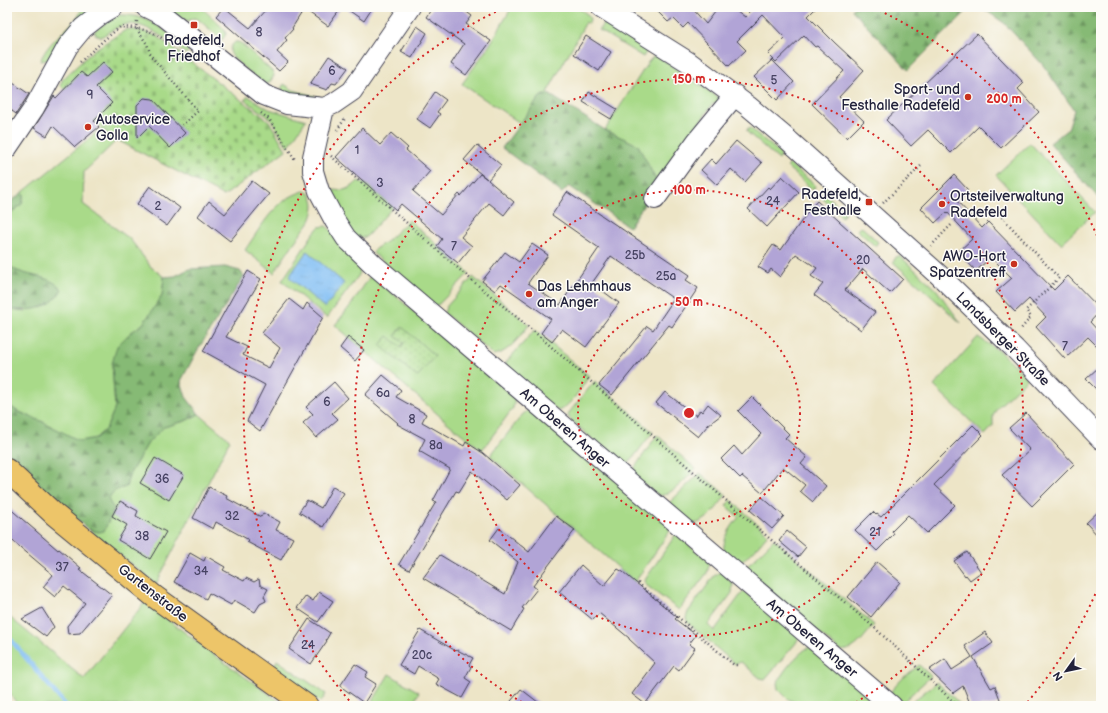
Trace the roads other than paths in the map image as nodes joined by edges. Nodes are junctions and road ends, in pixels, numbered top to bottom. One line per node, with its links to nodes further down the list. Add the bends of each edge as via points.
1 (113, 7): 7 (street, via 83,28 68,46 34,108)
2 (146, 7): 6 (street, via 164,16 264,96 287,104)
3 (410, 7): 6 (street, via 352,91)
4 (601, 7): 5 (street, Landsberger Straße, via 690,63)
5 (734, 95): 8 (street); 9 (street, Landsberger Straße, via 920,258 1008,342)
6 (324, 108): 12 (street, Am Oberen Anger, via 313,171 319,191 346,238)
7 (7, 148)
8 (655, 199)
9 (1101, 439)
10 (7, 470): 11 (main road, Gartenstraße, via 55,515 155,597)
11 (307, 706)
12 (892, 706)

